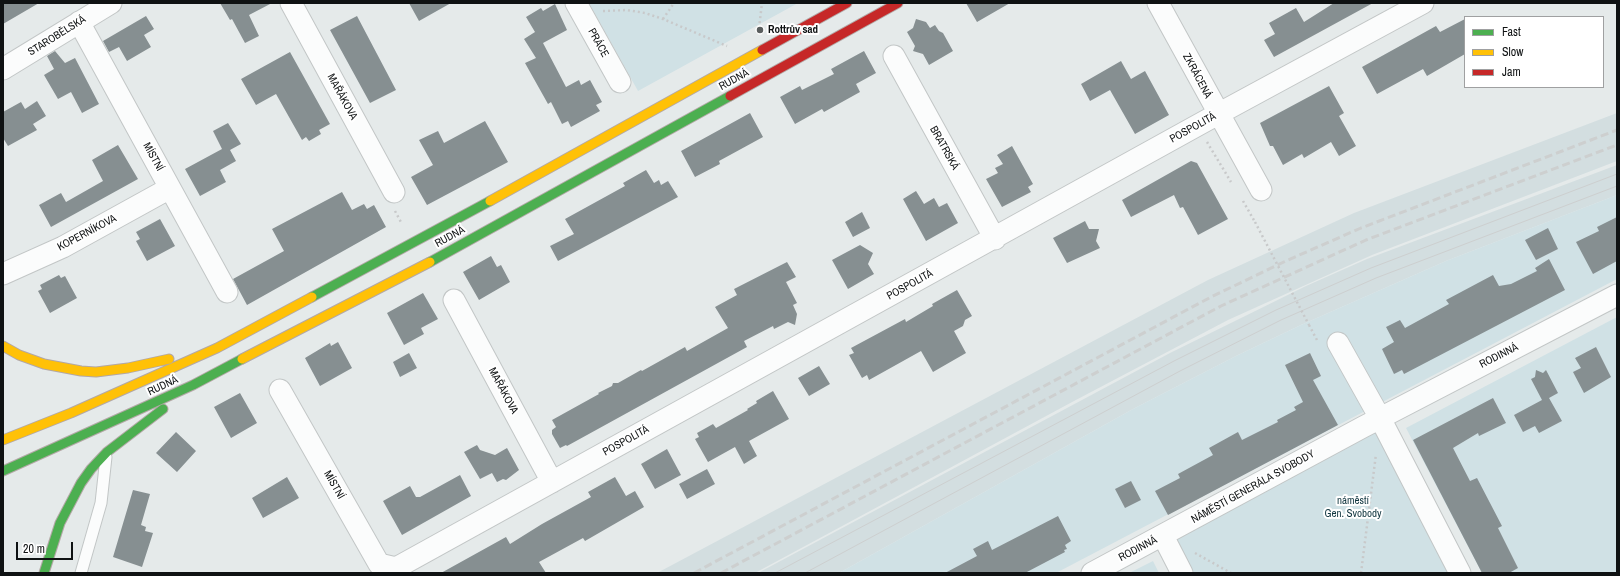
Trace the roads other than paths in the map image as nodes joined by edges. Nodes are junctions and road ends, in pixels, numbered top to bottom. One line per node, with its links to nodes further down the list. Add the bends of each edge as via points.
1 (111, 3): 8 (street, STAROBĚLSKÁ)
2 (291, 3): 15 (street, MAŘÁKOVA)
3 (847, 3): 23 (highway, RUDNÁ)
4 (898, 3): 24 (highway, RUDNÁ, via 421,267)
5 (1158, 3): 12 (street, ZKRÁCENÁ)
6 (1423, 3): 12 (street, POSPOLITÁ)
7 (580, 9): 11 (street, PRÁCE)
8 (79, 22): 10 (street, STAROBĚLSKÁ); 13 (street, MÍSTNÍ)
9 (894, 56): 16 (street, BRATRSKÁ)
10 (3, 69)
11 (620, 82)
12 (1218, 114): 14 (street, ZKRÁCENÁ); 16 (street, POSPOLITÁ)
13 (170, 188): 17 (street, KOPERNÍKOVA, via 63,247); 18 (street, MÍSTNÍ)
14 (1261, 190)
15 (394, 192)
16 (994, 239): 30 (street, POSPOLITÁ)
17 (3, 274)
18 (227, 292)
19 (1617, 295): 26 (street, RODINNÁ)
20 (454, 300): 30 (street, MAŘÁKOVA)
21 (1338, 343): 26 (street)
22 (3, 346): 23 (highway, via 44,364 68,370 96,372 128,368)
23 (217, 348): 27 (highway, RUDNÁ, via 71,413)
24 (194, 385): 28 (highway); 29 (highway, RUDNÁ)
25 (280, 390): 32 (street, MÍSTNÍ, via 379,564)
26 (1380, 418): 31 (street, NÁMĚSTÍ GENERÁLA SVOBODY); 37 (street)
27 (3, 440)
28 (107, 452): 33 (highway, via 91,468 77,490 60,523); 34 (lane, via 101,503)
29 (3, 471)
30 (552, 482): 32 (street, POSPOLITÁ)
31 (1163, 536): 35 (street, RODINNÁ); 36 (street)
32 (396, 568)
33 (44, 573)
34 (81, 573)
35 (1092, 573)
36 (1182, 573)
37 (1460, 573)

